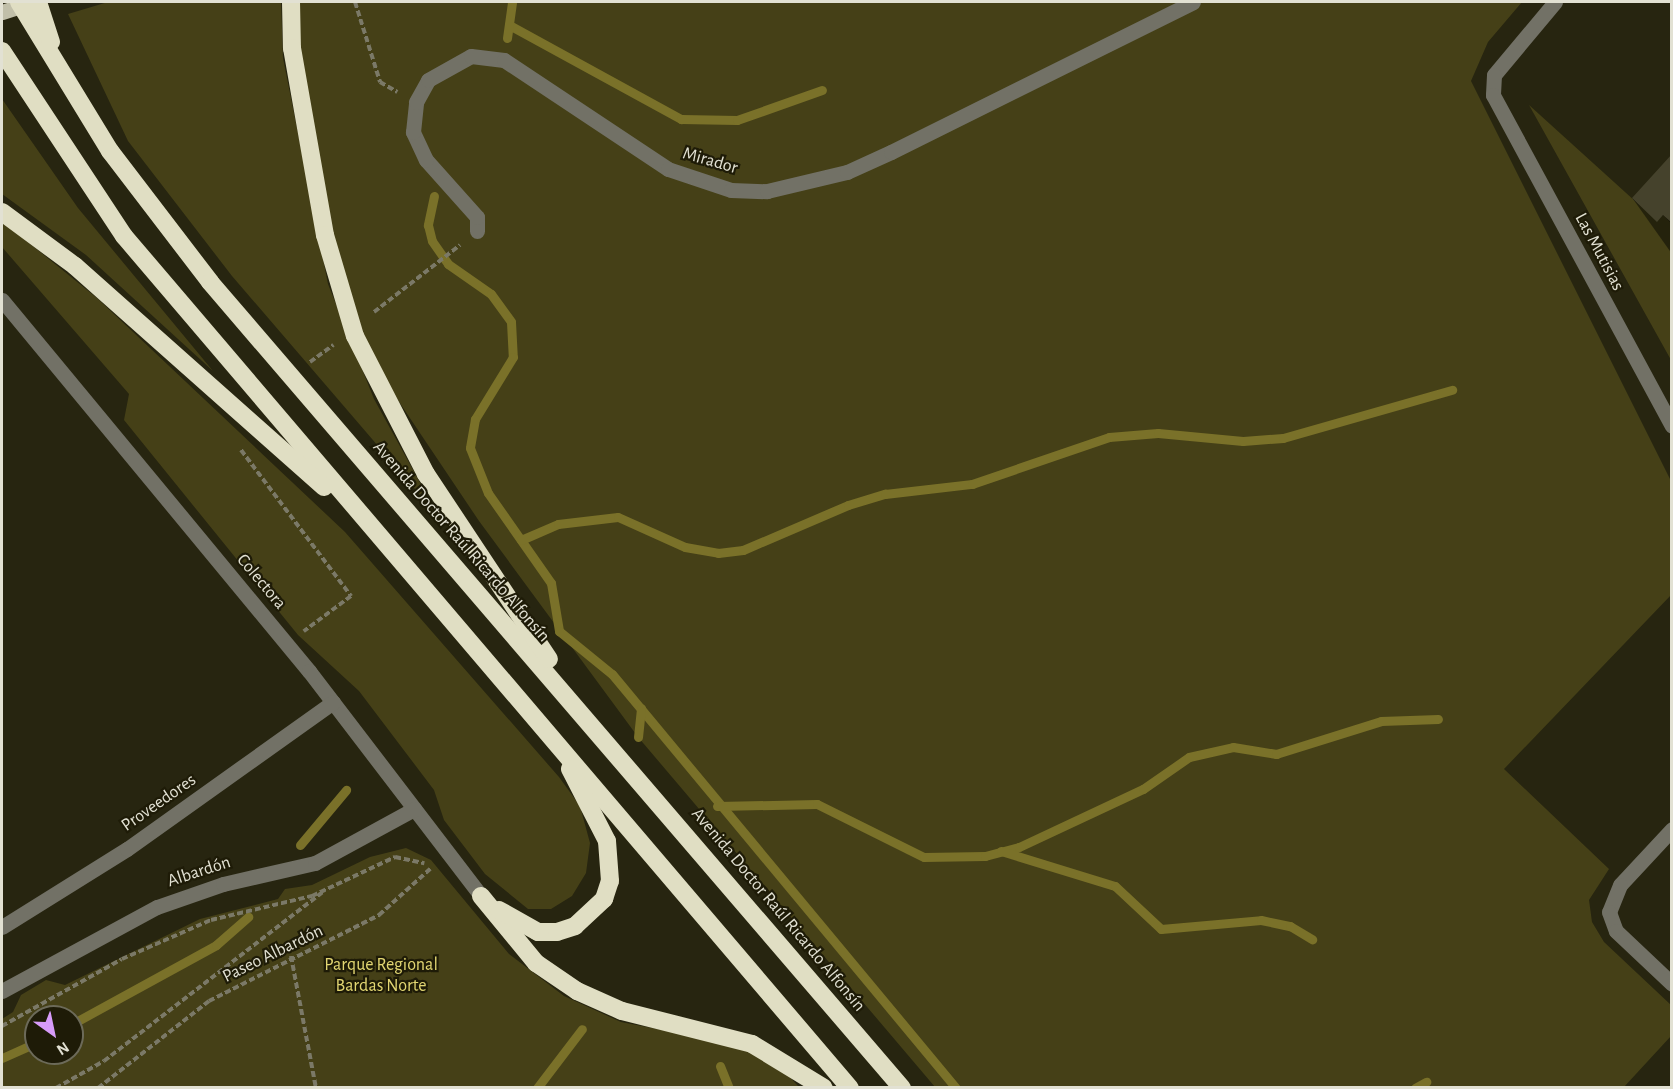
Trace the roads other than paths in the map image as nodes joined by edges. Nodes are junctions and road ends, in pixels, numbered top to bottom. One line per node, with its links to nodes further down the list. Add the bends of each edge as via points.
1 (19, 2): 8 (highway, Avenida Doctor Raúl Ricardo Alfonsín)
2 (36, 2): 6 (main road); 8 (highway)
3 (291, 2): 15 (highway, via 292,48 325,235 355,336 426,474)
4 (1193, 2): 10 (street, Mirador, via 847,172 767,190 731,190 668,169 504,60 471,56 428,80 416,102 413,132 426,160 477,217)
5 (1555, 2): 12 (street, Las Mutisias, via 1494,75 1493,95)
6 (2, 12)
7 (2, 51): 13 (highway, via 124,236)
8 (60, 73): 15 (highway, Avenida Doctor Raúl Ricardo Alfonsín, via 129,177 237,315)
9 (2, 212): 13 (highway, via 75,266)
10 (477, 231)
11 (2, 300): 14 (street, Colectora)
12 (1671, 426)
13 (373, 530): 16 (highway)
14 (333, 702): 17 (street, Colectora); 20 (street, Proveedores, via 127,849)
15 (591, 723): 25 (highway, Avenida Doctor Raúl Ricardo Alfonsín)
16 (547, 730): 19 (highway, via 607,841 610,881 604,899 575,926 538,932); 24 (highway)
17 (414, 809): 19 (street, Colectora); 22 (street, Albardón, via 327,858 212,887 146,912)
18 (1671, 829): 21 (street, via 1620,885 1609,912 1616,931)
19 (481, 896): 23 (highway, via 536,963 577,992 622,1011 752,1044)
20 (2, 927)
21 (1671, 984)
22 (2, 991)
23 (824, 1088)
24 (850, 1088)
25 (902, 1088)

